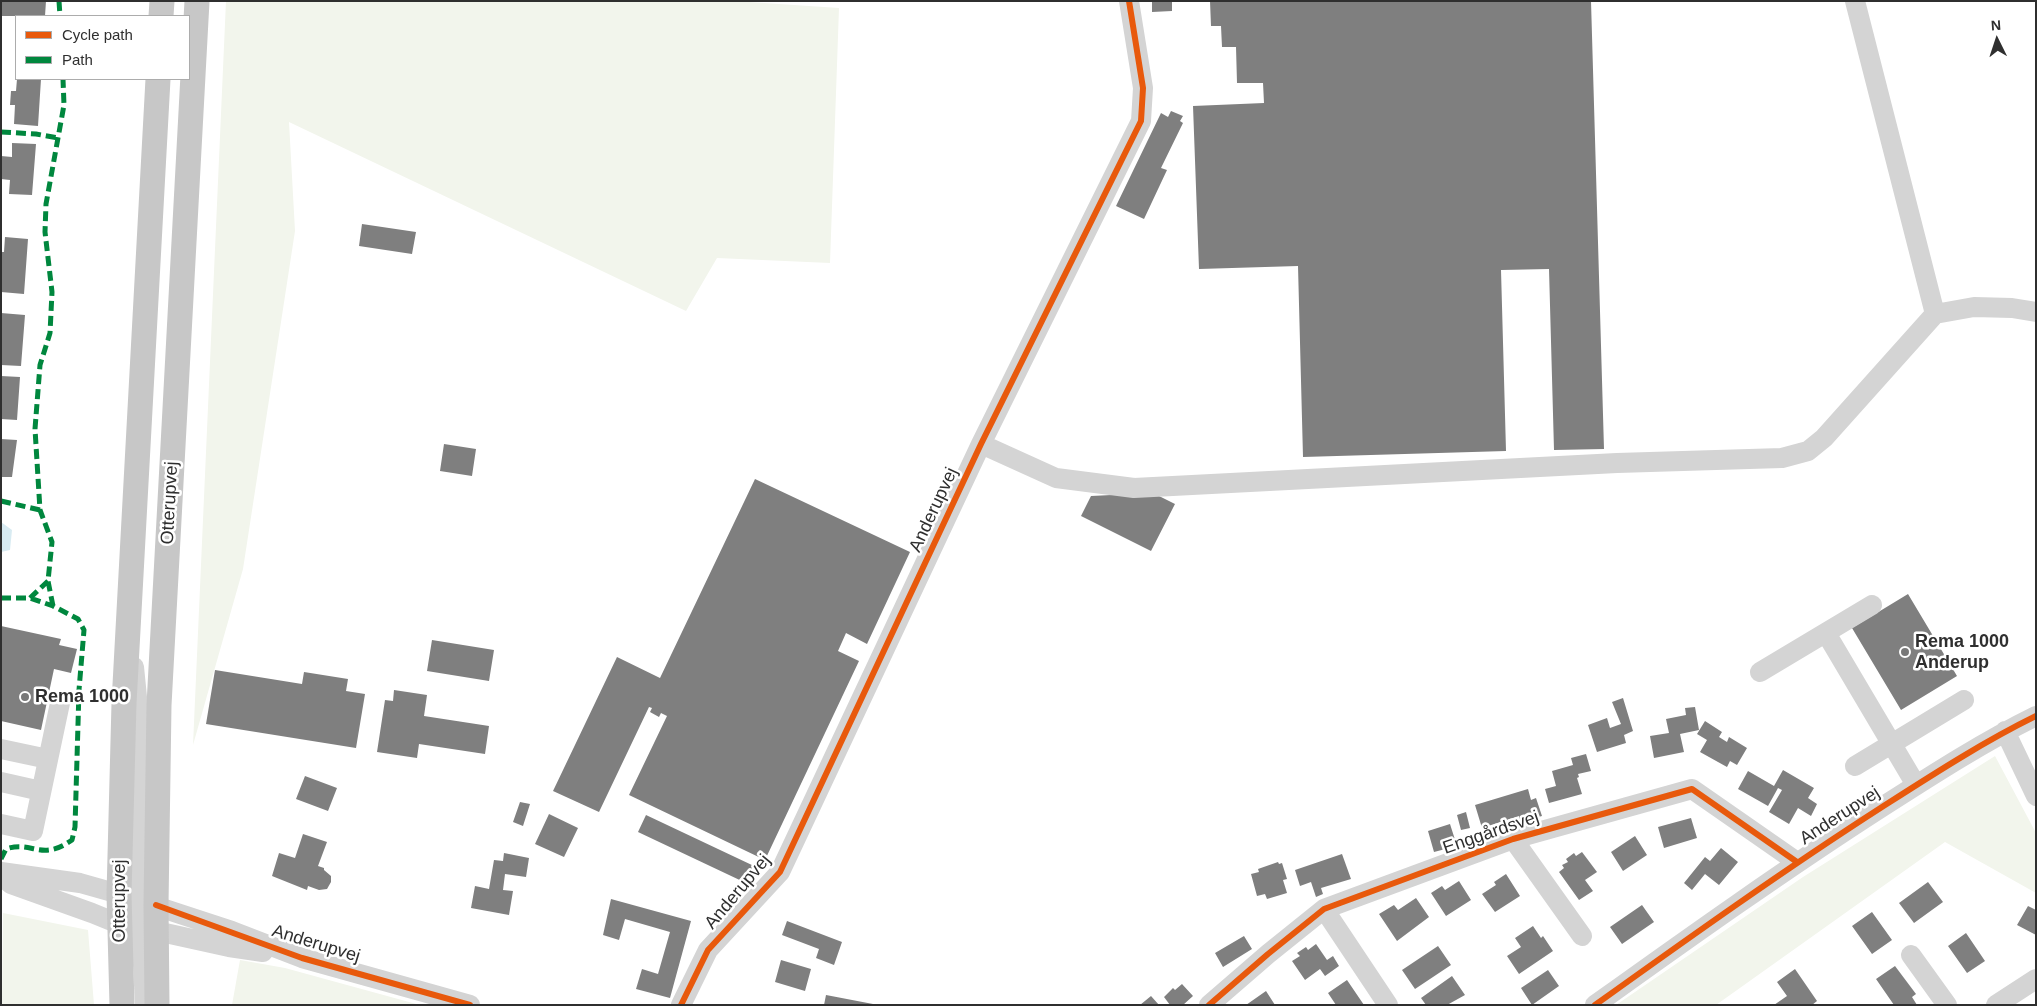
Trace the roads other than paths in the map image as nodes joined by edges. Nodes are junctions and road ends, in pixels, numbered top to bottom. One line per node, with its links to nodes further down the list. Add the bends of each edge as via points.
1 (162, 1): 5 (main road)
2 (197, 1): 29 (main road, Otterupvej, via 159,705)
3 (1129, 1): 9 (street, Anderupvej, via 1143,88 1140,121)
4 (1855, 1): 8 (street)
5 (162, 15)
6 (158, 80): 29 (main road, Otterupvej, via 124,703)
7 (2036, 312): 8 (street, via 1974,307)
8 (1935, 314): 9 (street, via 1824,438 1808,451 1782,458 1617,463 1134,488 1056,478)
9 (982, 444): 40 (street, Anderupvej, via 780,872 708,950)
10 (1872, 605): 11 (street)
11 (1826, 633): 12 (street); 17 (street)
12 (1760, 672)
13 (1964, 700): 17 (street)
14 (60, 703): 19 (street)
15 (2036, 716): 16 (street, Anderupvej)
16 (2005, 731): 22 (street, Anderupvej); 24 (street)
17 (1892, 743): 20 (street); 22 (street)
18 (1, 749): 19 (street)
19 (48, 759): 23 (street)
20 (1855, 766)
21 (1, 782): 23 (street)
22 (1916, 785): 27 (street, Anderupvej)
23 (41, 791): 25 (street, via 33,831)
24 (2036, 796)
25 (1, 824)
26 (1512, 839): 27 (street, Enggårdsvej, via 1692,789); 30 (street, Enggårdsvej); 32 (street, Enggårdsvej)
27 (1797, 862): 43 (street, Anderupvej)
28 (1, 874): 29 (street, Anderupvej, via 80,883); 31 (street, Anderupvej, via 11,884)
29 (139, 900): 31 (main road, Otterupvej); 31 (main road, Otterupvej); 34 (street, Anderupvej)
30 (1324, 909): 41 (street, Enggårdsvej); 42 (street)
31 (138, 928): 34 (street, Anderupvej); 36 (main road, Otterupvej); 37 (street); 38 (main road, Otterupvej)
32 (1582, 936)
33 (1911, 955): 44 (street)
34 (302, 958): 39 (street, Anderupvej)
35 (2036, 980): 45 (street)
36 (122, 1005)
37 (145, 1005)
38 (157, 1005)
39 (470, 1005)
40 (681, 1005)
41 (1209, 1005)
42 (1388, 1005)
43 (1596, 1005)
44 (1947, 1005)
45 (1996, 1005)

